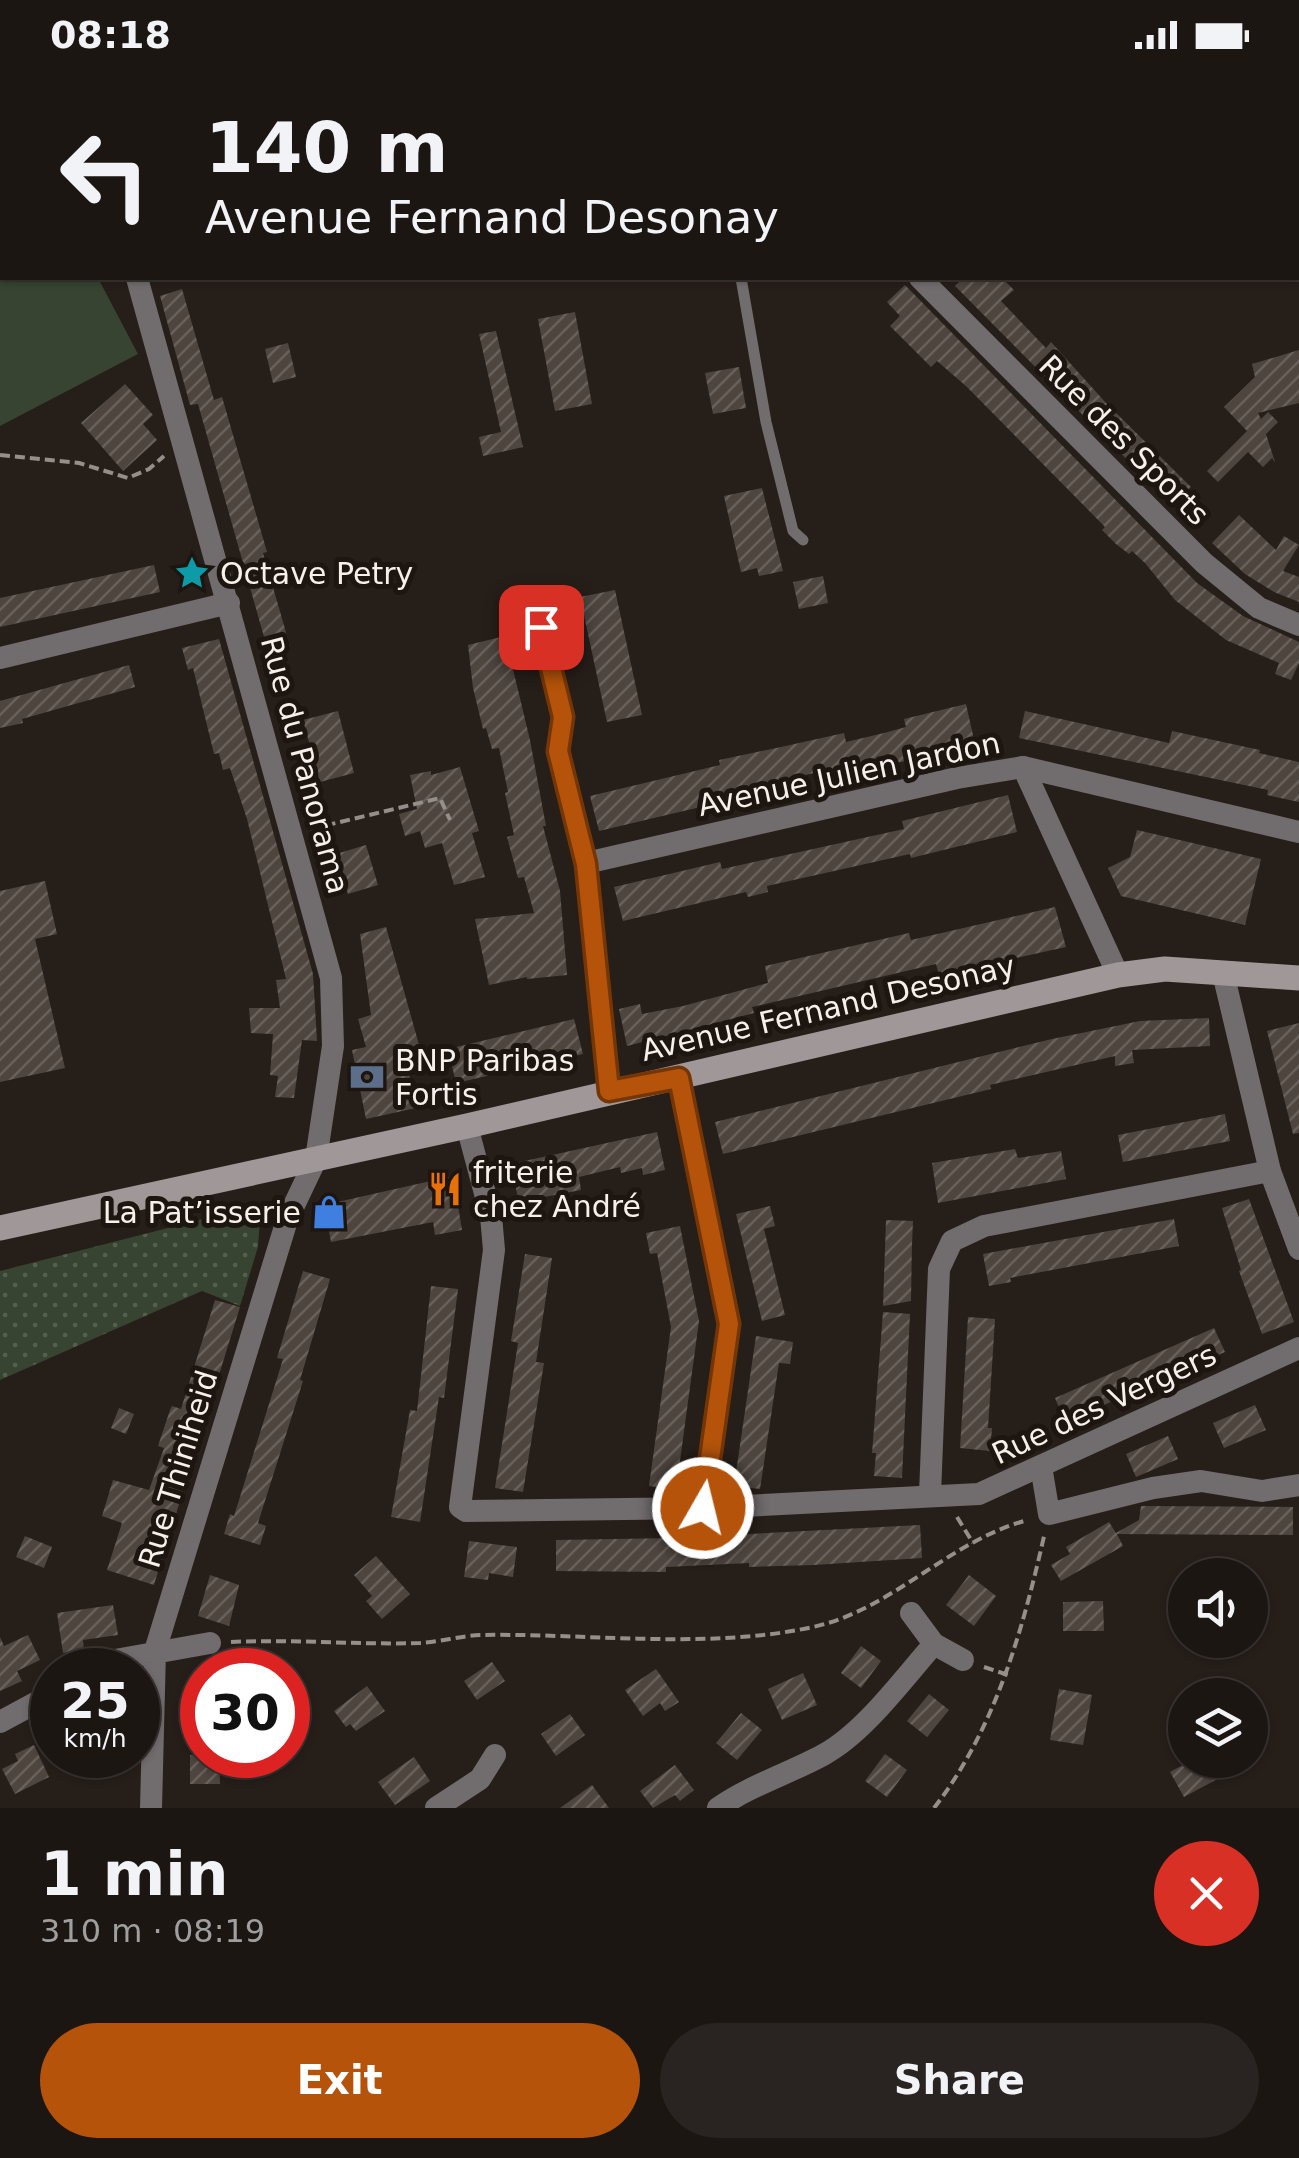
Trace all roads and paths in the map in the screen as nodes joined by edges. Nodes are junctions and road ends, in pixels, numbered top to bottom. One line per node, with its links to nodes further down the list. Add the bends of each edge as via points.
1 (138, 280): 4 (street, Rue du Panorama)
2 (742, 280): 6 (lane, via 766,422 793,531)
3 (922, 280): 8 (street, Rue des Sports, via 1204,563 1259,608)
4 (184, 440): 5 (path, via 128,478 79,463); 7 (street, Rue du Panorama)
5 (0, 455)
6 (804, 540)
7 (230, 602): 10 (street); 14 (street, Rue du Panorama)
8 (1299, 624)
9 (541, 627): 15 (street, via 563,717 558,751)
10 (0, 658)
11 (1023, 767): 13 (street, Avenue Julien Jardon); 15 (street, Avenue Julien Jardon); 17 (street)
12 (450, 820): 14 (path, via 440,798)
13 (1299, 832)
14 (292, 834): 22 (street, Rue du Panorama, via 331,978 333,1046)
15 (586, 864): 20 (street)
16 (1223, 973): 17 (main road, Avenue Fernand Desonay, via 1165,968); 18 (main road, Avenue Fernand Desonay); 23 (street)
17 (1118, 975): 19 (main road, Avenue Fernand Desonay)
18 (1299, 978)
19 (679, 1078): 20 (main road, Avenue Fernand Desonay); 30 (street, via 729,1324)
20 (609, 1091): 21 (main road, Avenue Fernand Desonay)
21 (466, 1126): 22 (main road, Avenue Fernand Desonay); 30 (street, Rue des Vergers, via 494,1250 460,1507)
22 (316, 1159): 24 (main road, Avenue Fernand Desonay); 35 (street, Rue Thiniheid, via 287,1220)
23 (1270, 1171): 25 (street); 29 (street, via 984,1226 952,1241 940,1269)
24 (0, 1228)
25 (1299, 1248)
26 (1299, 1348): 27 (street, Rue des Vergers)
27 (1041, 1466): 29 (street, Rue des Vergers, via 979,1494); 31 (street)
28 (1299, 1484): 31 (street, via 1262,1492 1200,1481)
29 (930, 1494): 30 (street, Rue des Vergers)
30 (703, 1508)
31 (1049, 1514): 33 (path, via 1000,1527 895,1591 836,1622 809,1628 608,1640 477,1635 422,1643); 38 (path)
32 (911, 1614): 34 (street)
33 (210, 1643): 36 (street)
34 (934, 1644): 37 (street); 45 (street, via 825,1754)
35 (155, 1648)
36 (160, 1651)
37 (963, 1660): 38 (path)
38 (1008, 1675): 46 (path)
39 (30, 1706): 40 (street)
40 (0, 1722)
41 (495, 1755): 44 (street, via 480,1778)
42 (152, 1778): 43 (street, Rue Thiniheid)
43 (151, 1808)
44 (436, 1808)
45 (718, 1808)
46 (934, 1808)

